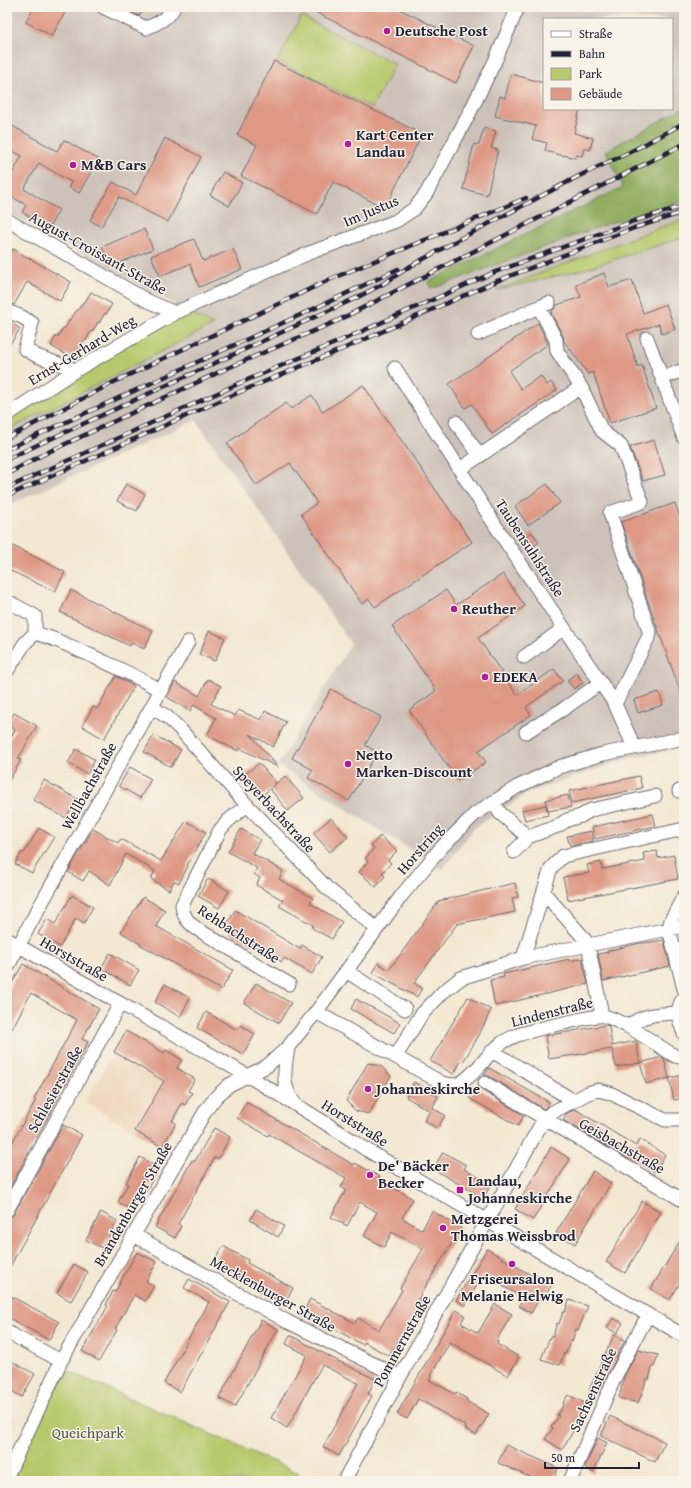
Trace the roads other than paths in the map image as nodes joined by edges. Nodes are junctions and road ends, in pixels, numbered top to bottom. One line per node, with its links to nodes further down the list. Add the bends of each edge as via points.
1 (103, 7): 2 (street, via 146,28 170,14)
2 (174, 7)
3 (518, 7): 6 (street, Im Justus, via 495,61 448,154 426,194 410,214 309,253)
4 (7, 220): 6 (street, August-Croissant-Straße, via 146,300)
5 (7, 311): 10 (street, via 32,323 25,349)
6 (175, 313): 10 (street, Ernst-Gerhard-Weg)
7 (478, 334): 13 (street, via 544,305 556,340 557,351)
8 (647, 338): 12 (street)
9 (394, 368): 18 (street, Taubensuhlstraße)
10 (76, 370): 14 (street, Ernst-Gerhard-Weg)
11 (684, 370): 12 (street)
12 (662, 378): 16 (street)
13 (581, 387): 17 (street); 27 (street, via 602,431 621,446 642,502 610,513 650,634)
14 (7, 415)
15 (456, 422): 17 (street)
16 (684, 438)
17 (480, 456): 18 (street)
18 (460, 469): 20 (street, Taubensuhlstraße)
19 (7, 601): 21 (street, via 35,616)
20 (564, 628): 23 (street); 25 (street, Taubensuhlstraße)
21 (35, 632): 24 (street); 26 (street, via 101,660)
22 (188, 642): 26 (street, Wellbachstraße)
23 (524, 657)
24 (7, 671)
25 (600, 683): 27 (street, Taubensuhlstraße); 29 (street)
26 (161, 691): 28 (street, Wellbachstraße)
27 (615, 704): 31 (street, Taubensuhlstraße)
28 (152, 707): 34 (street, Speyerbachstraße, via 179,728); 44 (street, Wellbachstraße)
29 (526, 732)
30 (684, 738): 31 (street, Horstring)
31 (634, 747): 33 (street, Horstring, via 559,767 517,787)
32 (655, 796): 36 (street, via 591,810)
33 (493, 802): 36 (street, via 500,813); 41 (street, Horstring, via 475,814 441,848)
34 (247, 805): 41 (street, Speyerbachstraße, via 326,887); 49 (street, Rehbachstraße, via 220,830 182,905 182,912 186,921 196,929)
35 (684, 829): 38 (street, via 563,856 551,868)
36 (528, 838): 37 (street)
37 (514, 852)
38 (544, 893): 45 (street); 46 (street)
39 (684, 896): 42 (street)
40 (684, 926): 42 (street)
41 (377, 929): 48 (street, Horstring)
42 (670, 929): 45 (street); 50 (street)
43 (7, 939): 44 (street, Horststraße)
44 (18, 946): 47 (street, Wellbachstraße); 52 (street, Horststraße)
45 (588, 946): 46 (street); 56 (street)
46 (523, 958): 61 (street, via 461,978 443,992 422,1015)
47 (7, 968)
48 (346, 971): 53 (street); 54 (street, Horstring)
49 (289, 984)
50 (684, 989)
51 (684, 998): 55 (street)
52 (120, 1004): 63 (street, Horststraße); 70 (street, Schlesierstraße)
53 (405, 1009)
54 (316, 1012): 59 (street, Horstring); 61 (street)
55 (676, 1013): 57 (street, via 639,1018); 58 (street)
56 (602, 1015): 57 (street, Lindenstraße); 60 (street, Lindenstraße, via 516,1036)
57 (628, 1026): 62 (street, Lindenstraße, via 675,1056)
58 (684, 1034)
59 (288, 1047): 63 (street, Horstring, via 267,1066); 66 (street, via 285,1084)
60 (492, 1051): 61 (street, Lindenstraße, via 468,1077 454,1085 442,1083); 65 (street)
61 (396, 1056)
62 (684, 1058)
63 (246, 1076): 66 (street, Horststraße); 72 (street, Brandenburger Straße, via 228,1085 212,1102)
64 (485, 1083): 67 (street, Geisbachstraße)
65 (574, 1101): 67 (street); 68 (street, via 588,1092 598,1090 610,1093 666,1120)
66 (297, 1106): 71 (street, Horststraße)
67 (547, 1116): 69 (street, Geisbachstraße); 71 (street)
68 (684, 1120)
69 (684, 1201)
70 (7, 1210)
71 (488, 1221): 73 (street, Horststraße); 77 (street, Pommernstraße)
72 (134, 1235): 76 (street, Brandenburger Straße); 77 (street, Mecklenburger Straße, via 294,1325)
73 (648, 1315): 75 (street, Horststraße); 80 (street, Sachsenstraße, via 612,1383)
74 (7, 1332): 76 (street)
75 (684, 1336)
76 (61, 1361): 78 (street, Brandenburger Straße)
77 (400, 1377): 79 (street, Pommernstraße)
78 (7, 1476)
79 (346, 1477)
80 (570, 1481)

